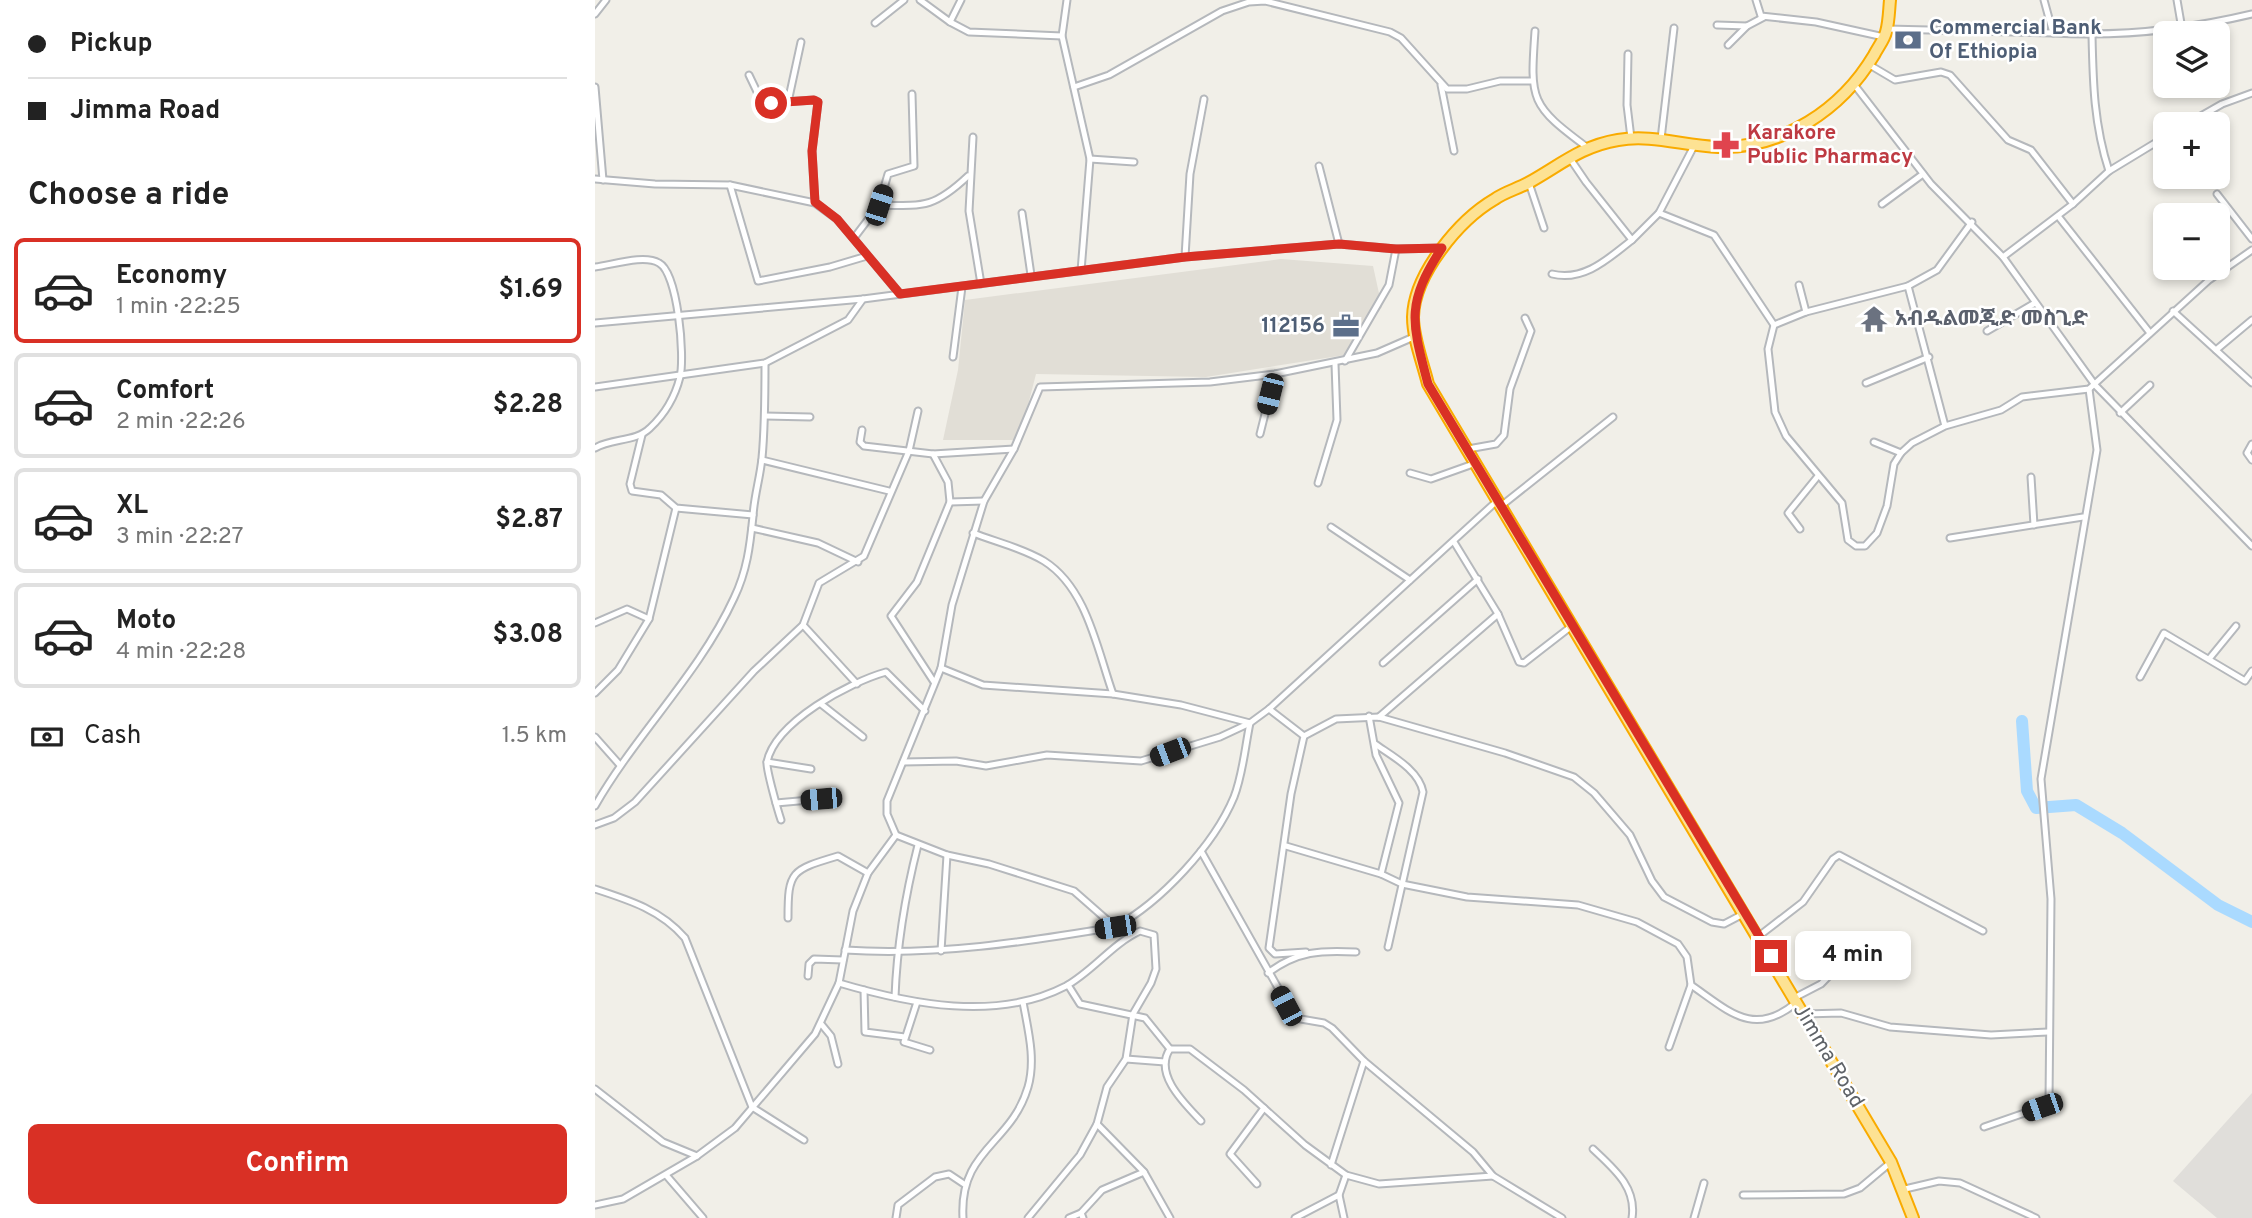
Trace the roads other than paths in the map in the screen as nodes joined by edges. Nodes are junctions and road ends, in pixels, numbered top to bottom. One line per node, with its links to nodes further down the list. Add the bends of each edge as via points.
1 (606, 0): 10 (street)
2 (902, 0): 16 (street)
3 (920, 0): 15 (street)
4 (961, 0): 15 (street)
5 (1067, 0): 25 (street)
6 (1755, 0): 12 (street, via 1758,13)
7 (1890, 0): 22 (highway, Jimma Road)
8 (2044, 0): 23 (street)
9 (2177, 0): 13 (street)
10 (595, 14)
11 (2252, 14): 14 (street)
12 (1764, 16): 18 (street); 22 (street)
13 (2181, 21)
14 (2219, 21)
15 (950, 22): 25 (street, via 981,33)
16 (875, 23)
17 (1717, 25): 18 (street)
18 (1747, 26): 27 (street)
19 (1675, 28): 43 (street)
20 (1535, 31): 31 (street)
21 (2153, 31): 24 (street)
22 (1886, 33): 23 (street); 29 (highway, Jimma Road)
23 (2053, 33): 24 (street)
24 (2092, 35): 52 (street, via 2094,108)
25 (1062, 36): 35 (street)
26 (801, 42): 39 (street)
27 (1728, 45)
28 (1628, 54): 42 (street)
29 (1868, 64): 32 (highway, Jimma Road); 63 (street, via 1895,80 1941,72 1950,75 2008,140 2031,150)
30 (749, 75): 39 (street, via 762,101)
31 (1531, 81): 33 (street, via 1500,81 1453,91); 46 (street, via 1536,99 1557,125)
32 (1853, 83): 44 (highway, Jimma Road, via 1833,105 1782,136 1731,147); 53 (street)
33 (1441, 85): 35 (street, via 1401,38 1390,32 1265,1 1222,11 1109,75); 47 (street)
34 (595, 87): 56 (street)
35 (1074, 88): 49 (street)
36 (912, 93): 62 (street, via 915,163 888,174)
37 (2252, 93): 40 (street)
38 (1204, 99): 77 (street, via 1190,174)
39 (788, 102): 60 (street, via 814,100 819,104 812,151)
40 (2208, 112)
41 (973, 137): 54 (street)
42 (1632, 139): 43 (highway, Jimma Road); 46 (highway, Jimma Road)
43 (1661, 139): 44 (highway, Jimma Road)
44 (1695, 144): 65 (street)
45 (2153, 144): 52 (street)
46 (1590, 150): 48 (highway, Jimma Road)
47 (1454, 151)
48 (1569, 156): 57 (highway, Jimma Road); 71 (street)
49 (1090, 159): 50 (street); 80 (street)
50 (1134, 162)
51 (1319, 166): 72 (street)
52 (2109, 171): 63 (street)
53 (1923, 174): 61 (street); 67 (street)
54 (968, 177): 62 (street, via 938,201); 83 (street)
55 (595, 179): 56 (street)
56 (603, 180): 58 (street)
57 (1529, 183): 68 (street); 73 (highway, Jimma Road, via 1493,199)
58 (730, 185): 60 (street); 76 (street, via 758,281)
59 (2217, 194): 70 (street)
60 (815, 202): 69 (street)
61 (1882, 204)
62 (879, 205): 69 (street)
63 (2073, 205): 66 (street)
64 (1022, 213): 82 (street)
65 (1659, 213): 71 (street); 96 (street, via 1714,235)
66 (2058, 216): 78 (street); 98 (street)
67 (1972, 222): 78 (street); 85 (street, via 1937,270)
68 (1544, 228)
69 (854, 238): 76 (street)
70 (2252, 239)
71 (1632, 240): 81 (street, via 1586,272)
72 (1339, 244): 74 (street); 77 (street)
73 (1442, 248): 74 (street); 99 (highway, Jimma Road, via 1418,294 1413,318)
74 (1396, 249): 103 (street, via 1394,272 1385,294)
75 (2252, 250): 90 (street)
76 (867, 256): 87 (street)
77 (1185, 257): 80 (street)
78 (2003, 257): 89 (street)
79 (595, 267): 92 (street, via 648,260 660,263 672,282)
80 (1081, 271): 82 (street)
81 (1552, 274)
82 (1031, 275): 83 (street)
83 (981, 284): 86 (street)
84 (1798, 285): 91 (street)
85 (1908, 286): 91 (street); 101 (street)
86 (962, 287): 87 (street); 102 (street)
87 (900, 294): 88 (street)
88 (863, 299): 92 (street); 104 (street, via 848,320)
89 (2035, 303): 97 (street); 112 (street)
90 (2173, 311): 98 (street); 100 (street)
91 (1806, 312): 96 (street)
92 (678, 314): 95 (street); 106 (street)
93 (1525, 318): 126 (street, via 1531,331 1510,389 1504,435 1496,444)
94 (2252, 320): 100 (street)
95 (595, 323)
96 (1774, 325): 134 (street, via 1768,349 1775,412 1786,436)
97 (1987, 331)
98 (2150, 333): 112 (street)
99 (1416, 336): 103 (street, via 1385,351); 126 (highway, Jimma Road, via 1428,384)
100 (2216, 350): 108 (street)
101 (1929, 356): 109 (street); 118 (street)
102 (953, 357)
103 (1345, 361): 105 (street)
104 (765, 363): 106 (street); 115 (street)
105 (1335, 364): 107 (street); 136 (street, via 1336,420)
106 (681, 374): 111 (street); 121 (street, via 664,413)
107 (1275, 374): 120 (street); 125 (street, via 1209,382 1042,384)
108 (2251, 379)
109 (1866, 383)
110 (2150, 385): 114 (street)
111 (595, 387)
112 (2092, 387): 114 (street); 118 (street, via 2022,397 2001,410); 143 (street, via 2097,450)
113 (918, 411): 127 (street)
114 (2120, 413): 151 (street)
115 (765, 416): 117 (street); 130 (street)
116 (1613, 416): 140 (street)
117 (810, 418)
118 (1945, 426): 128 (street)
119 (862, 430): 127 (street, via 862,445)
120 (1260, 434)
121 (642, 435): 124 (street); 141 (street, via 631,489 661,495)
122 (1874, 442): 128 (street)
123 (2252, 444): 131 (street, via 2247,453)
124 (595, 448)
125 (1014, 449): 129 (street); 138 (street)
126 (1468, 449): 132 (highway, Jimma Road)
127 (909, 451): 129 (street); 137 (street)
128 (1901, 453): 134 (street, via 1890,477 1887,506 1877,533 1865,546 1848,540 1842,503)
129 (933, 454): 139 (street, via 948,482)
130 (762, 460): 137 (street); 142 (street)
131 (2252, 460)
132 (1476, 463): 133 (street, via 1431,479); 140 (highway, Jimma Road)
133 (1411, 473)
134 (1818, 475): 147 (street, via 1788,513)
135 (2031, 477): 144 (street)
136 (1318, 483)
137 (889, 491): 152 (street)
138 (984, 501): 139 (street); 148 (street)
139 (950, 502): 167 (street, via 917,582 891,616)
140 (1499, 503): 150 (street); 159 (highway, Jimma Road)
141 (676, 508): 142 (street); 156 (street)
142 (753, 515): 146 (street)
143 (2083, 517): 144 (street); 226 (street, via 2041,779 2052,927)
144 (2034, 525): 149 (street)
145 (1331, 527): 154 (street)
146 (752, 528): 152 (street, via 818,543); 184 (street, via 734,600 694,665)
147 (1800, 529)
148 (973, 533): 163 (street, via 952,605); 171 (street, via 1033,555 1067,580 1077,595)
149 (1950, 538)
150 (1454, 542): 153 (street); 154 (street)
151 (2252, 546)
152 (858, 562): 158 (street, via 819,583)
153 (1478, 579): 155 (street); 162 (street)
154 (1411, 580): 173 (street)
155 (1498, 614): 159 (street, via 1517,659 1524,663); 176 (street)
156 (649, 619): 157 (street, via 627,609); 170 (street, via 618,670)
157 (595, 622)
158 (803, 625): 168 (street); 190 (street, via 754,671 635,802)
159 (1574, 625): 200 (highway, Jimma Road)
160 (2236, 626): 161 (street)
161 (2209, 659): 165 (street, via 2164,633); 166 (street)
162 (1383, 663)
163 (941, 668): 167 (street); 171 (street, via 983,685)
164 (2252, 671): 166 (street)
165 (2140, 677)
166 (2245, 681): 169 (street)
167 (934, 682): 174 (street)
168 (856, 684): 172 (street); 174 (street, via 888,672)
169 (2252, 684)
170 (595, 693)
171 (1113, 694): 177 (street)
172 (821, 704): 180 (street); 182 (street, via 795,720)
173 (1269, 709): 177 (street); 178 (street)
174 (925, 711): 183 (street)
175 (1369, 716): 176 (street); 178 (street, via 1336,719); 181 (street)
176 (1379, 717): 200 (street, via 1505,752 1574,777 1630,835 1664,897 1712,922 1724,924)
177 (1250, 723): 183 (street, via 1141,761 1047,755 986,766 957,761); 194 (street, via 1235,794)
178 (1304, 736): 193 (street)
179 (595, 737): 184 (street)
180 (863, 737)
181 (1375, 744): 197 (street, via 1378,761 1399,803); 198 (street, via 1422,784)
182 (767, 762): 185 (street); 187 (street)
183 (903, 762): 191 (street, via 886,808)
184 (619, 764): 188 (street)
185 (811, 769)
186 (821, 799): 187 (street)
187 (776, 803): 189 (street)
188 (595, 806)
189 (781, 820)
190 (595, 825)
191 (896, 835): 192 (street); 196 (street)
192 (918, 845): 195 (street); 211 (street)
193 (1286, 846): 197 (street); 209 (street, via 1269,948 1275,954)
194 (1201, 851): 202 (street, via 1138,914); 213 (street)
195 (947, 855): 202 (street, via 1074,891); 207 (street)
196 (868, 873): 201 (street, via 838,856 795,874 789,882); 206 (street)
197 (1381, 874): 198 (street)
198 (1402, 884): 205 (street); 217 (street, via 1468,897 1578,905 1637,922 1678,944 1687,957)
199 (595, 889): 236 (street, via 640,904 674,925 685,938)
200 (1745, 913): 204 (highway, Jimma Road)
201 (788, 918)
202 (1115, 927): 207 (street)
203 (1983, 931): 204 (street, via 1839,855 1793,912)
204 (1759, 936): 220 (highway, Jimma Road)
205 (1388, 947)
206 (845, 950): 211 (street); 212 (street)
207 (941, 951): 211 (street)
208 (1853, 951): 220 (street, via 1821,984)
209 (1306, 952): 210 (street); 213 (street, via 1286,959)
210 (1356, 952)
211 (897, 954): 219 (street)
212 (843, 960): 214 (street, via 814,959); 215 (street)
213 (1268, 973): 232 (street, via 1295,1018 1324,1023)
214 (808, 976)
215 (839, 983): 218 (street); 225 (street)
216 (1067, 985): 222 (street); 223 (street, via 1080,1004); 223 (street, via 1130,935 1149,932 1156,941 1156,969)
217 (1691, 985): 220 (street, via 1748,1019 1765,1022 1780,1017); 228 (street)
218 (865, 990): 219 (street); 227 (street, via 865,1032)
219 (895, 997): 221 (street)
220 (1795, 1000): 224 (highway, Jimma Road)
221 (917, 1002): 222 (street, via 995,1006); 227 (street)
222 (1023, 1002): 251 (street, via 1030,1042 1028,1086 1015,1118)
223 (1133, 1014): 229 (street, via 1150,1022); 231 (street)
224 (1804, 1014): 226 (street, via 1840,1013 1890,1027 1991,1035); 244 (highway, Jimma Road)
225 (822, 1025): 234 (street, via 831,1036); 236 (street)
226 (2048, 1032): 240 (street, via 2047,1105)
227 (905, 1037): 230 (street, via 905,1043)
228 (1669, 1047)
229 (1170, 1049): 233 (street); 237 (street, via 1190,1049)
230 (930, 1050)
231 (1126, 1059): 233 (street); 239 (street, via 1107,1087)
232 (1364, 1061): 245 (street); 249 (street, via 1473,1152)
233 (1165, 1062): 238 (street, via 1175,1091)
234 (838, 1065)
235 (595, 1088): 243 (street, via 663,1142)
236 (752, 1107): 241 (street); 243 (street, via 734,1128)
237 (1264, 1108): 245 (street); 252 (street, via 1230,1154)
238 (1201, 1121)
239 (1097, 1124): 246 (street); 258 (street, via 1080,1155)
240 (1984, 1127)
241 (804, 1140)
242 (1593, 1149): 269 (street, via 1625,1183)
243 (697, 1156): 247 (street)
244 (1891, 1162): 253 (highway, Jimma Road); 255 (street, via 1860,1188 1844,1194)
245 (1331, 1166): 248 (street)
246 (1144, 1172): 257 (street, via 1102,1190); 265 (street)
247 (666, 1175): 256 (street, via 623,1199); 260 (street)
248 (1346, 1175): 249 (street, via 1379,1184); 254 (street)
249 (1493, 1176): 268 (street)
250 (1704, 1183): 270 (street)
251 (964, 1184): 261 (street, via 949,1174 935,1177 898,1205); 262 (street)
252 (1257, 1184)
253 (1905, 1189): 259 (street, via 1950,1181); 271 (highway, Jimma Road)
254 (1339, 1195): 266 (street); 267 (street)
255 (1743, 1195)
256 (595, 1205)
257 (1082, 1216): 264 (street)
258 (1030, 1217): 263 (street)
259 (2033, 1217)
260 (703, 1218)
261 (897, 1218)
262 (963, 1218)
263 (1039, 1218)
264 (1069, 1218)
265 (1170, 1218)
266 (1295, 1218)
267 (1344, 1218)
268 (1562, 1218)
269 (1632, 1218)
270 (1694, 1218)
271 (1913, 1218)

